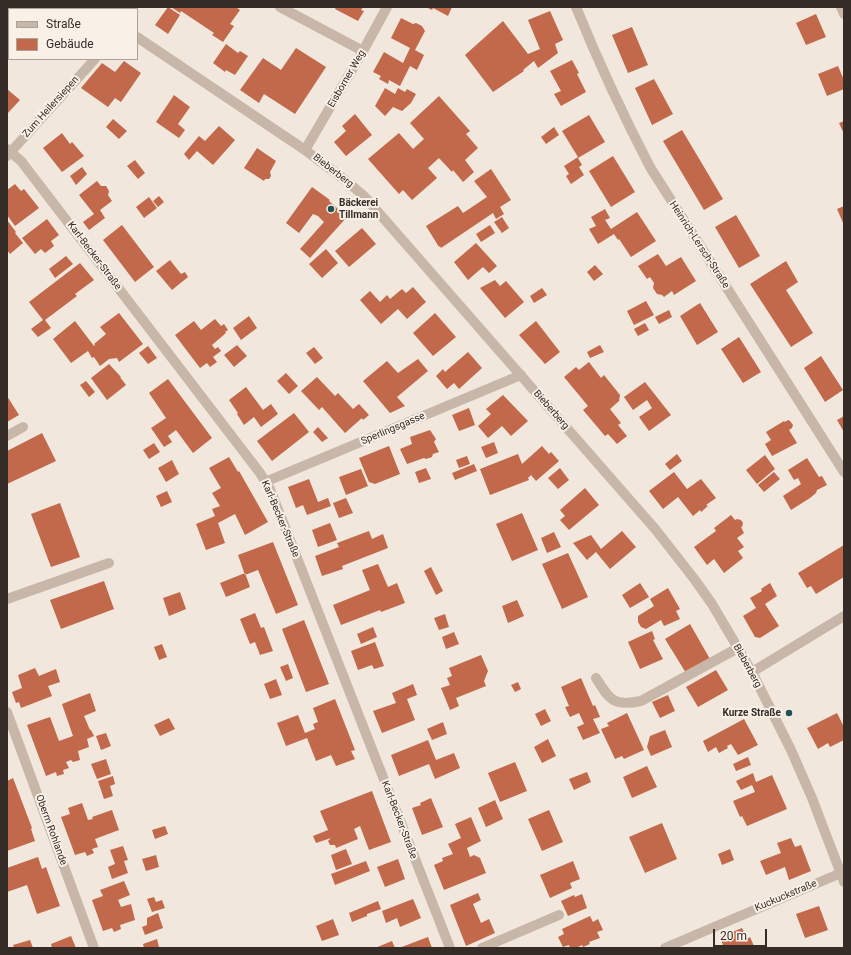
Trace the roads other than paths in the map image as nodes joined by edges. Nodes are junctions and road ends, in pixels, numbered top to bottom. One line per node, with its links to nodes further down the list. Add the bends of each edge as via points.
1 (280, 7): 7 (street)
2 (387, 7): 7 (street, Eisborner Weg)
3 (576, 7): 14 (street, Heinrich-Lersch-Straße, via 627,123 650,167)
4 (841, 7): 5 (street)
5 (844, 14)
6 (138, 38): 9 (street, Bieberberg)
7 (363, 51): 9 (street, Eisborner Weg)
8 (94, 60): 10 (street, Zum Heilersiepen)
9 (306, 150): 11 (street, Bieberberg, via 364,196)
10 (8, 152): 15 (street, Karl-Becker-Straße, via 21,161)
11 (520, 375): 15 (street, Sperlingsgasse); 19 (street, Bieberberg, via 676,554 712,604)
12 (23, 427): 13 (street)
13 (7, 436)
14 (844, 472)
15 (265, 482): 26 (street, Karl-Becker-Straße, via 278,509)
16 (108, 563): 17 (street)
17 (7, 599)
18 (844, 616): 20 (street)
19 (738, 648): 20 (street, Bieberberg); 21 (street, via 640,701 627,704 608,697)
20 (752, 672): 23 (street, Bieberberg, via 791,750)
21 (596, 678)
22 (7, 712): 25 (street, Oberm Rohlande)
23 (842, 877): 28 (street, Kuckuckstraße)
24 (559, 915): 27 (street)
25 (94, 948)
26 (450, 948)
27 (482, 948)
28 (665, 948)

